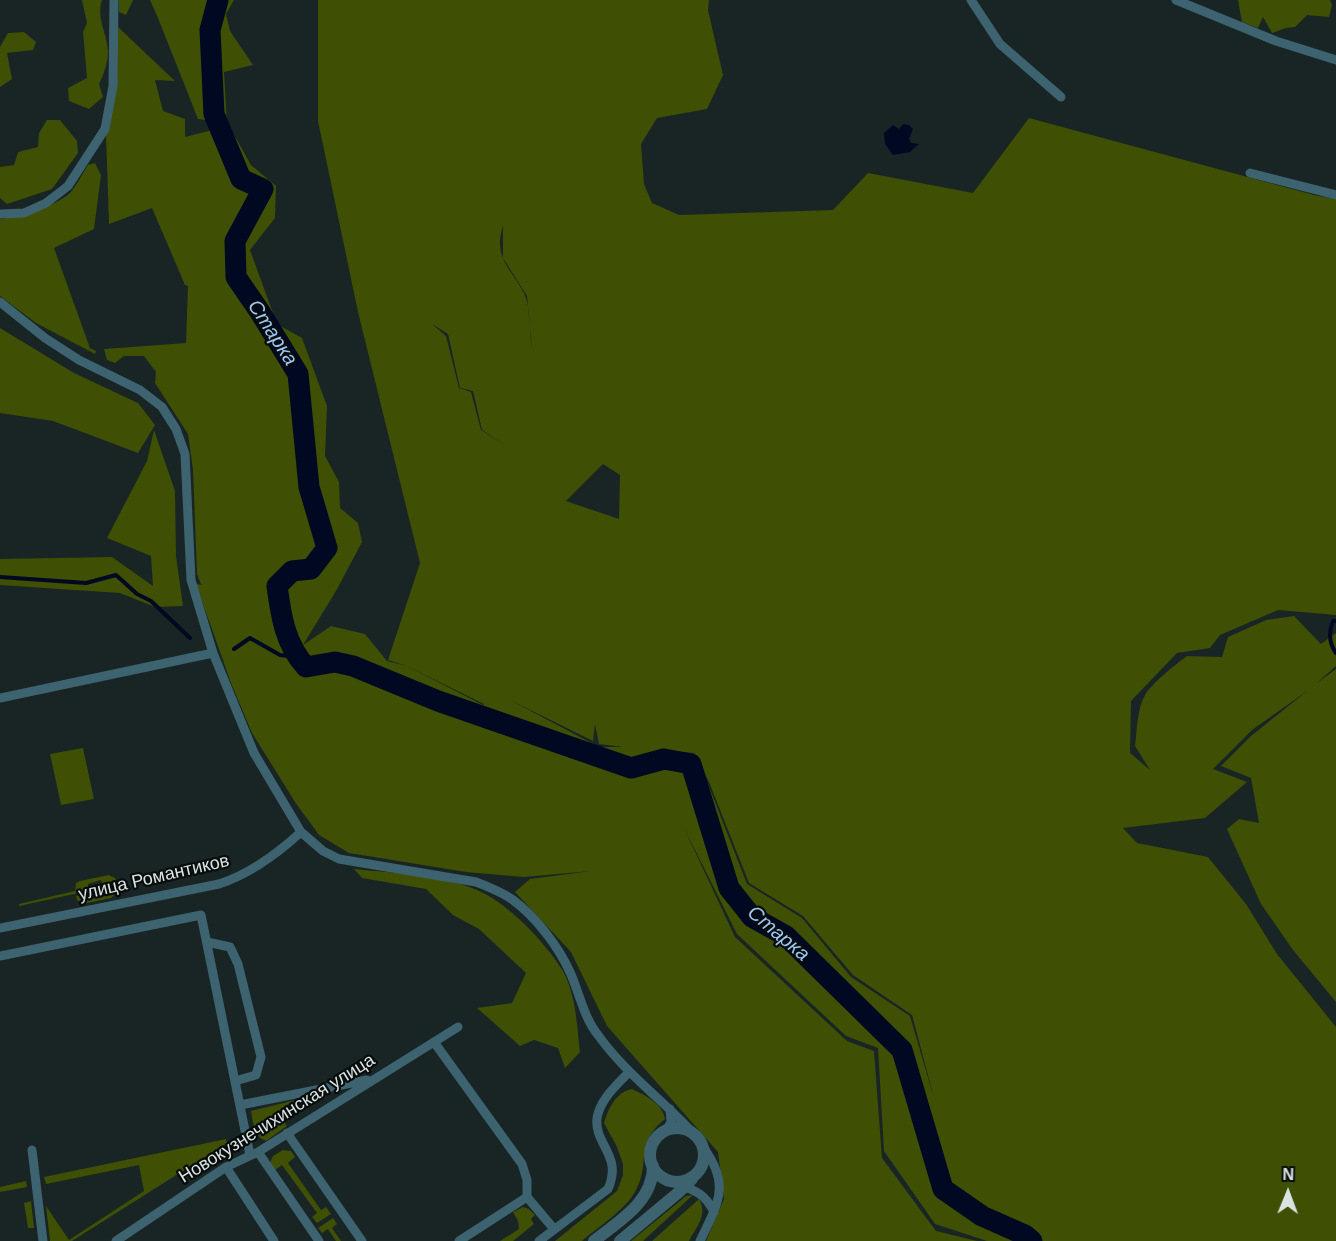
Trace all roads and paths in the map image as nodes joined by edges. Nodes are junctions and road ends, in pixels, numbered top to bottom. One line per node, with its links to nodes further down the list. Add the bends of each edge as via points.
1 (114, 0): 8 (street, via 113,86 105,129 68,186 24,213)
2 (971, 0): 5 (street, via 1000,44)
3 (1176, 0): 4 (street, via 1276,42)
4 (1336, 60)
5 (1061, 97)
6 (1250, 174): 7 (street)
7 (1336, 195)
8 (0, 214)
9 (0, 302): 10 (street, via 79,360 141,390 162,407 176,429 185,454 191,580)
10 (213, 653): 11 (street); 12 (street, via 254,753)
11 (0, 698)
12 (302, 832): 13 (street, улица Романтиков, via 244,874 219,884); 18 (street, via 339,859 476,882 514,901 555,947 569,969 596,1034)
13 (0, 928)
14 (207, 942): 15 (street, via 201,915); 20 (street); 20 (street, via 230,947 238,964 261,1057 256,1075)
15 (0, 956)
16 (458, 1027): 17 (street, Новокузнечихинская улица)
17 (434, 1042): 19 (street, Новокузнечихинская улица); 33 (street, via 522,1164)
18 (629, 1072): 22 (street); 35 (street, via 607,1096 597,1118 612,1160 613,1177 608,1189)
19 (374, 1079): 21 (street); 24 (street, Новокузнечихинская улица)
20 (235, 1081): 21 (street)
21 (240, 1105): 27 (street)
22 (670, 1109): 23 (street, via 671,1122); 25 (street)
23 (666, 1131): 25 (street, via 680,1129); 29 (street, via 653,1145)
24 (287, 1133): 27 (street, Новокузнечихинская улица); 40 (street)
25 (697, 1138): 30 (street, via 704,1161); 34 (street, via 717,1168 718,1200)
26 (32, 1150): 36 (street)
27 (254, 1154): 28 (street, Новокузнечихинская улица); 39 (street)
28 (226, 1167): 37 (street, Новокузнечихинская улица); 38 (street)
29 (653, 1167): 31 (street); 43 (street, via 646,1195)
30 (693, 1177): 31 (street); 32 (street)
31 (670, 1181): 32 (street)
32 (684, 1187): 34 (street, via 707,1199); 44 (street)
33 (527, 1197): 35 (street); 41 (street)
34 (714, 1212): 45 (street)
35 (554, 1229): 42 (street)
36 (43, 1241)
37 (116, 1241)
38 (274, 1241)
39 (319, 1241)
40 (362, 1241)
41 (459, 1241)
42 (539, 1241)
43 (594, 1241)
44 (621, 1241)
45 (700, 1241)

